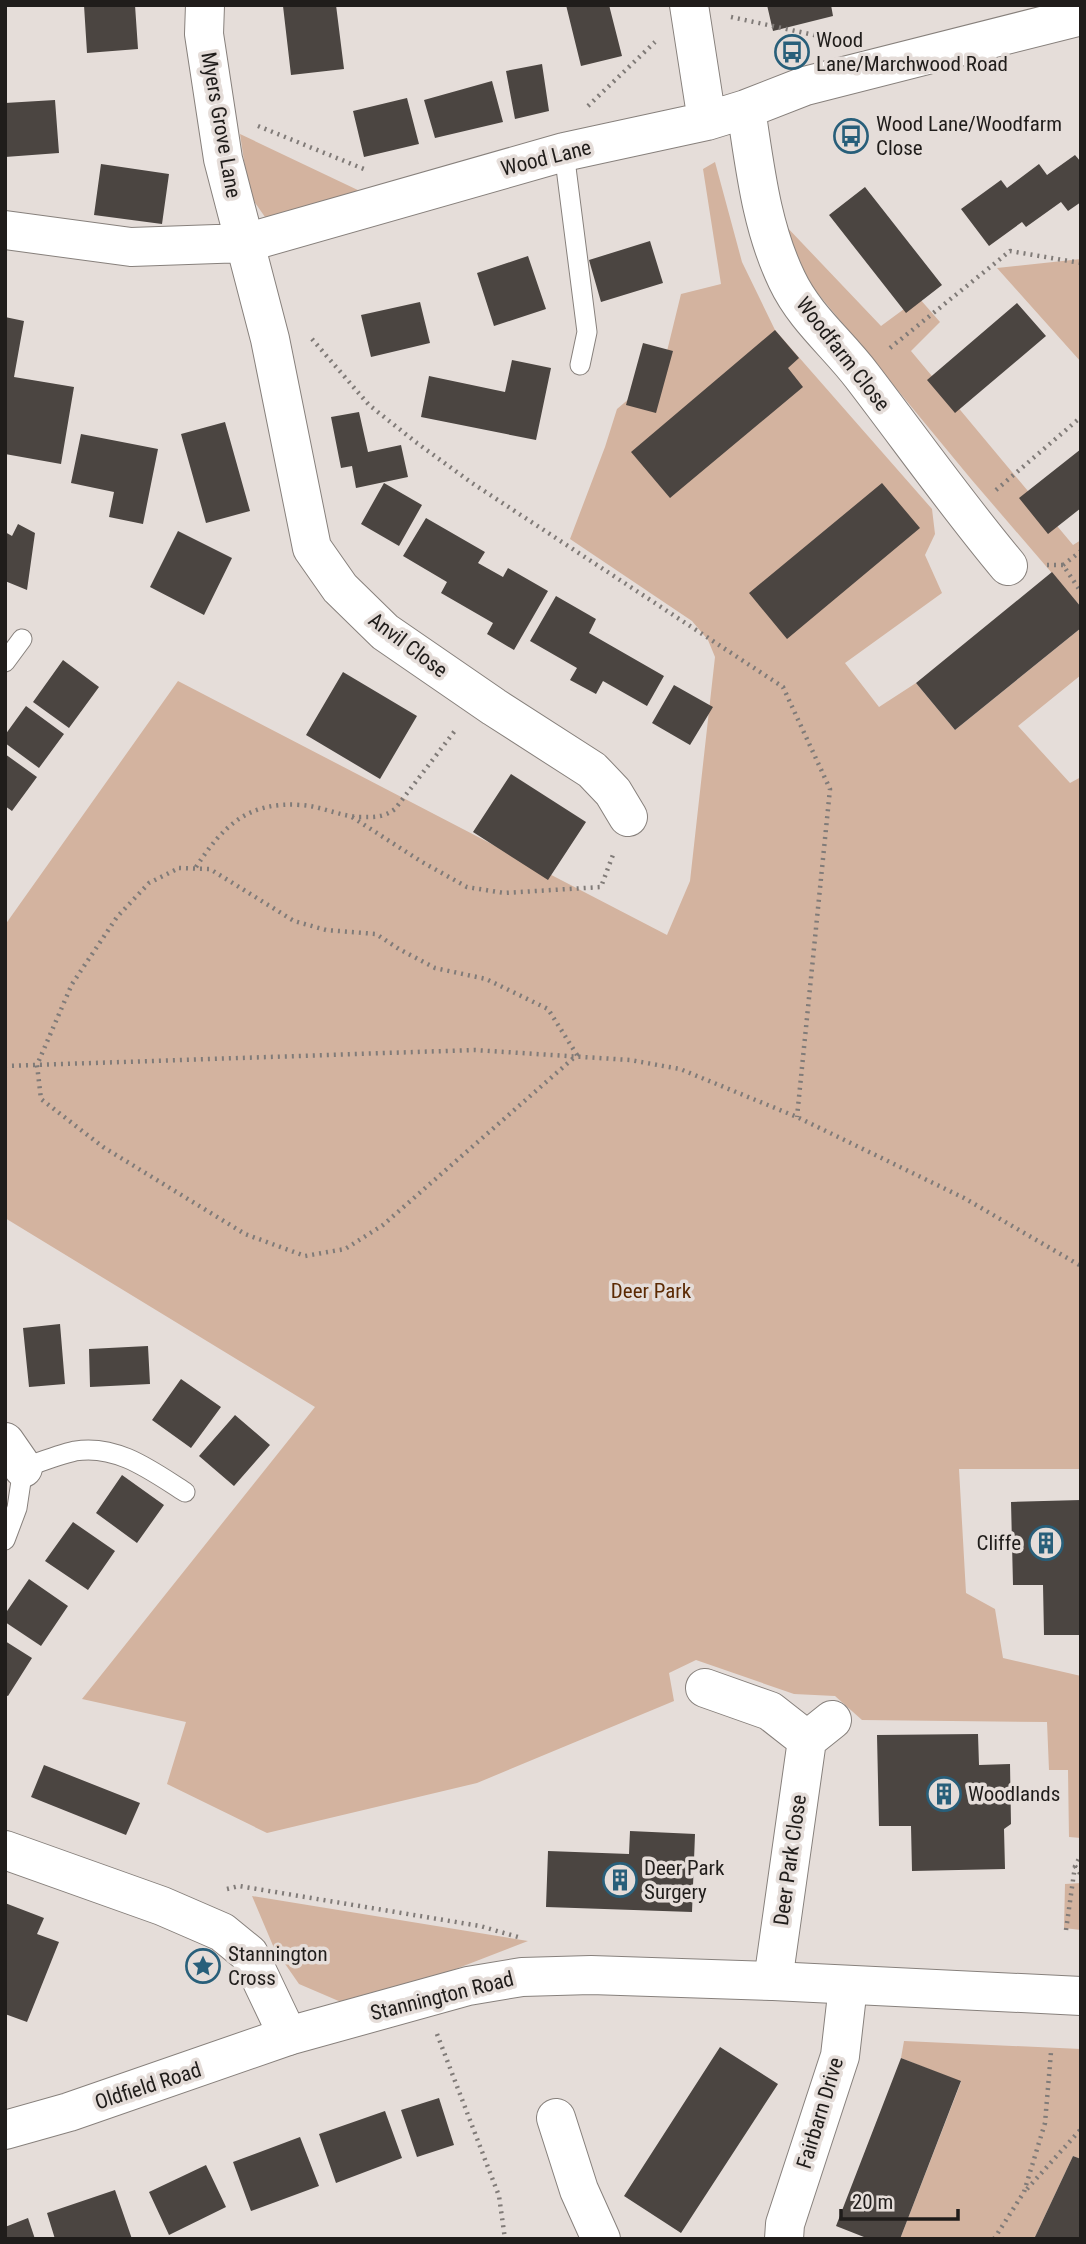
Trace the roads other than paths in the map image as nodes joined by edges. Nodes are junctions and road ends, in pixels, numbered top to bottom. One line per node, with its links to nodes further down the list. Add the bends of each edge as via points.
1 (205, 5): 8 (street, Myers Grove Lane, via 223,159)
2 (689, 5): 5 (street)
3 (1081, 16): 4 (street, Wood Lane, via 805,86)
4 (746, 109): 5 (street, Wood Lane); 10 (street, Woodfarm Close, via 765,221 787,280 808,315 860,373 965,515)
5 (707, 121): 6 (street, Wood Lane)
6 (564, 152): 8 (street, Wood Lane); 9 (lane, via 587,332)
7 (5, 230): 8 (street, Wood Lane, via 131,247)
8 (245, 243): 13 (street, Anvil Close, via 312,548 340,589 385,632 592,769)
9 (580, 365)
10 (1009, 566)
11 (22, 639): 12 (lane)
12 (5, 662)
13 (628, 817)
14 (14, 1455): 15 (lane, via 103,1451 134,1460); 16 (lane, via 17,1508)
15 (185, 1492)
16 (5, 1541)
17 (705, 1688): 19 (street, Deer Park Close, via 820,1730)
18 (5, 1850): 22 (street, via 222,1931 249,1954)
19 (772, 1981): 20 (street, Stannington Road); 22 (street, Stannington Road, via 523,1977 468,1986)
20 (848, 1986): 21 (street, Stannington Road); 26 (street, Fairbarn Drive, via 840,2056)
21 (1081, 1996)
22 (289, 2036): 24 (street, Oldfield Road)
23 (556, 2118): 25 (street, via 579,2190)
24 (5, 2130)
25 (601, 2239)
26 (784, 2239)

